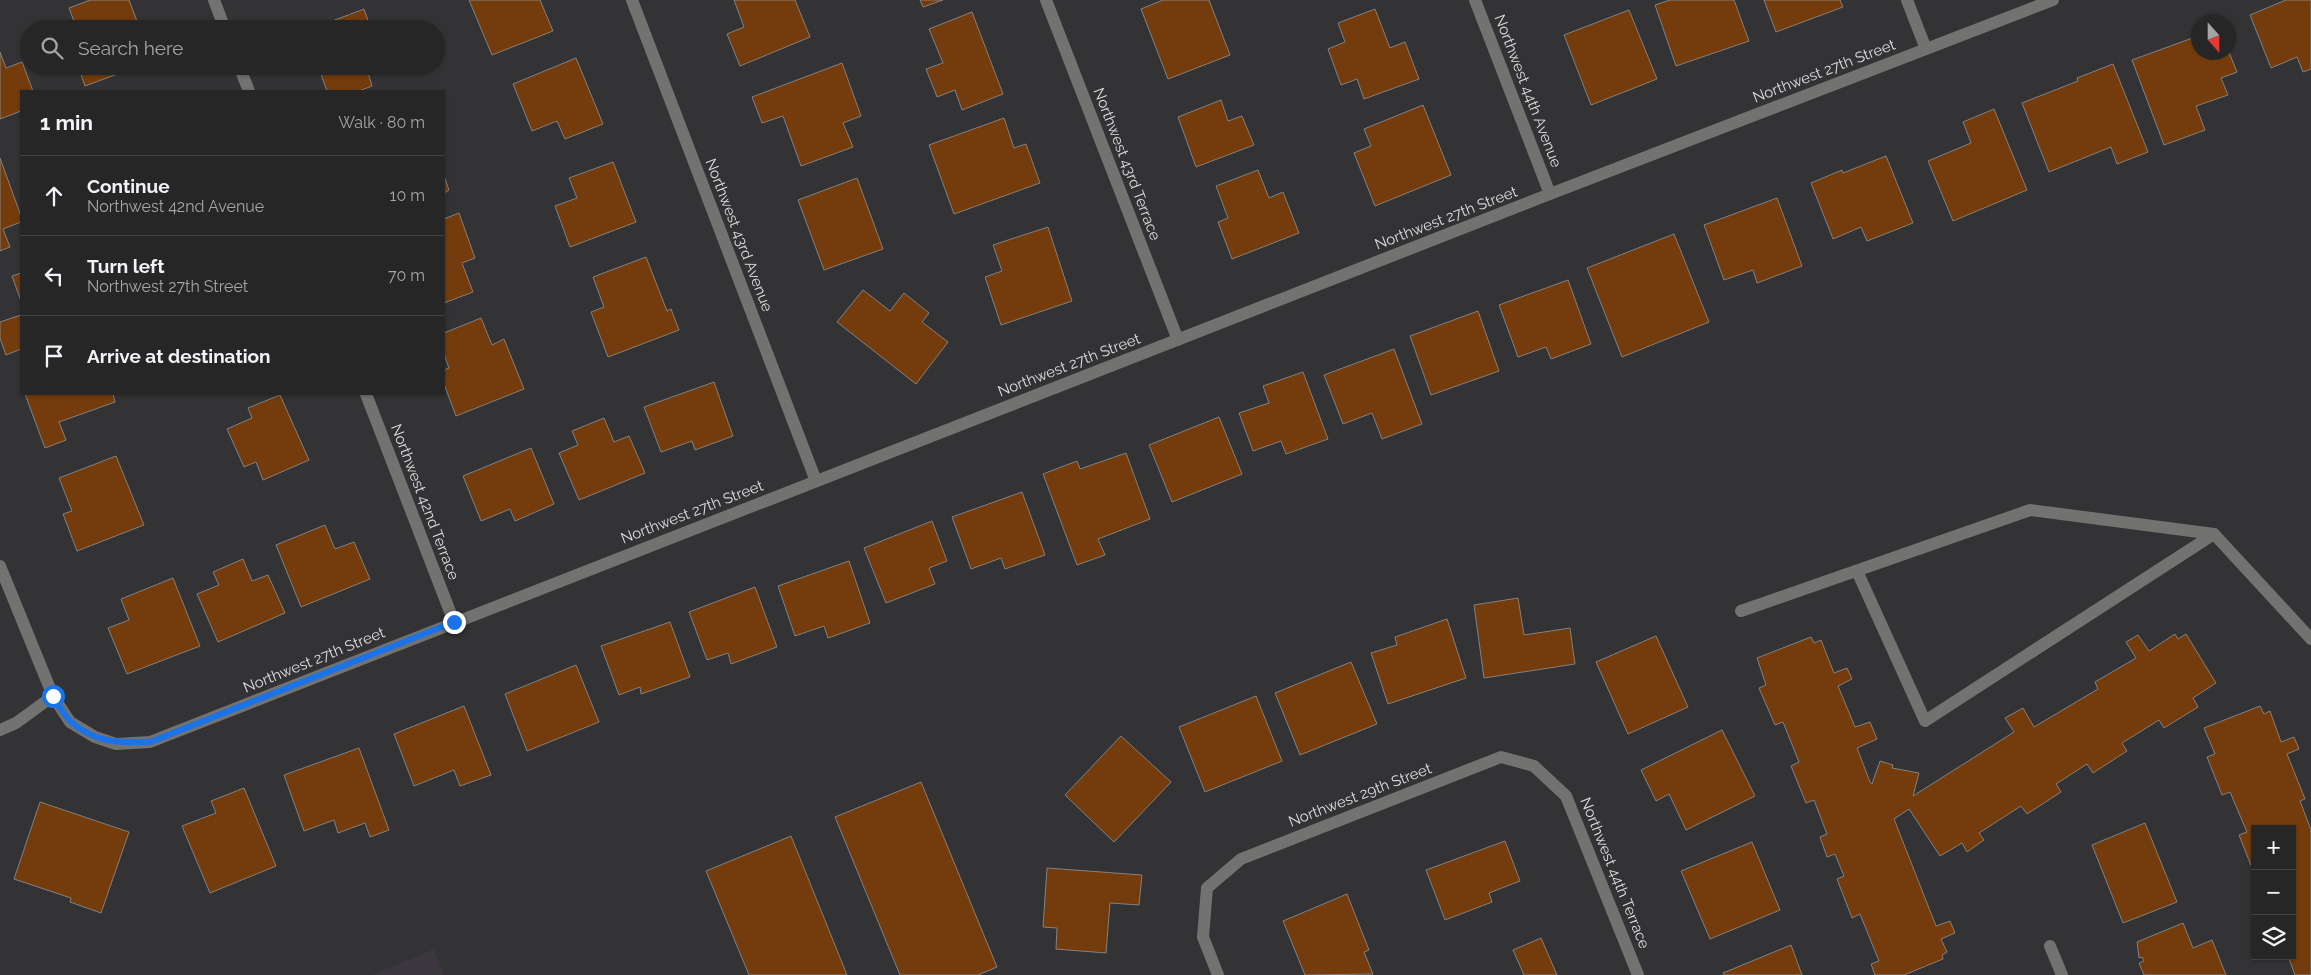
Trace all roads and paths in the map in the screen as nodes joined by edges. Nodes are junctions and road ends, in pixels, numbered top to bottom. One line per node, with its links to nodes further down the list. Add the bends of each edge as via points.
1 (214, 0): 7 (street)
2 (632, 0): 14 (street, Northwest 43rd Avenue)
3 (1046, 0): 12 (street, Northwest 43rd Terrace)
4 (1476, 0): 11 (street, Northwest 44th Avenue)
5 (1907, 0): 8 (street)
6 (2053, 0): 8 (street, Northwest 27th Street)
7 (222, 20)
8 (1926, 49): 11 (street, Northwest 27th Street)
9 (243, 75): 10 (street)
10 (249, 90)
11 (1550, 194): 12 (street, Northwest 27th Street)
12 (1178, 340): 14 (street, Northwest 27th Street)
13 (366, 395): 19 (street, Northwest 42nd Terrace)
14 (816, 481): 19 (street, Northwest 27th Street)
15 (2214, 534): 17 (street, via 2030,510); 17 (street, via 1925,721); 20 (street)
16 (0, 566): 21 (street, Northwest 27th Street)
17 (1857, 571): 18 (street)
18 (1741, 611)
19 (454, 622): 21 (street, Northwest 27th Street, via 150,742 116,744 95,737 70,722)
20 (2311, 639)
21 (53, 696): 22 (street)
22 (0, 730)
23 (1534, 766): 25 (street, Northwest 29th Street, via 1501,757 1241,859 1207,888 1203,937); 26 (street, Northwest 44th Terrace, via 1566,796)
24 (2050, 946): 27 (street)
25 (1218, 975)
26 (1638, 975)
27 (2062, 975)

